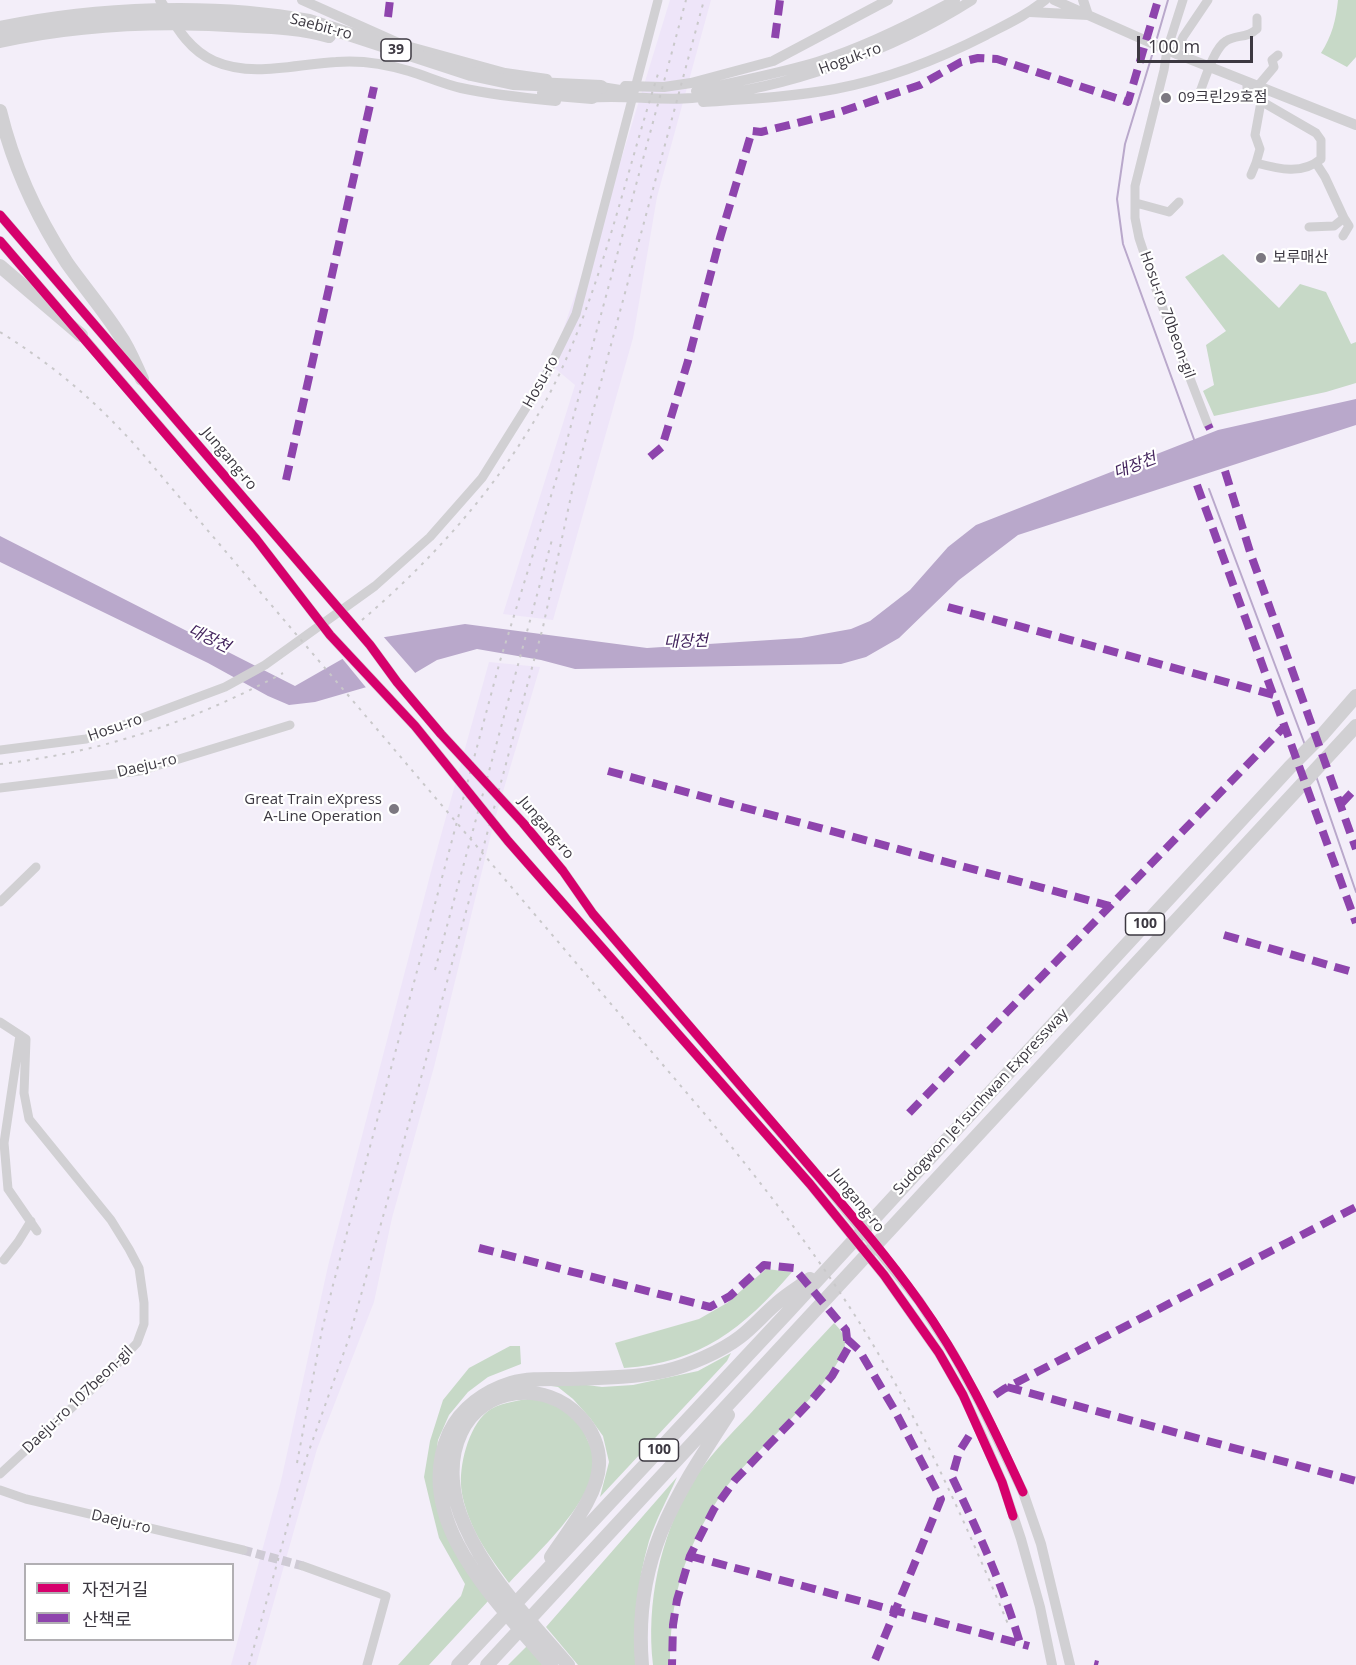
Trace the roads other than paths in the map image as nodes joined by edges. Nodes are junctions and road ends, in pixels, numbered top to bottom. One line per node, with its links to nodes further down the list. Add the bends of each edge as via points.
1 (160, 0): 23 (main road, via 184,39 214,61 234,68 251,71 338,61 372,63 504,97 559,101)
2 (302, 0): 23 (main road, via 403,45 505,73)
3 (658, 0): 45 (street, Hosu-ro, via 576,314 544,379 482,478 430,537 375,586 265,665 225,687 86,739)
4 (888, 0): 22 (main road)
5 (972, 0): 11 (main road, 39)
6 (1045, 0): 12 (main road)
7 (1054, 0): 13 (main road)
8 (1083, 0): 13 (main road)
9 (1183, 0): 18 (street)
10 (1208, 0): 18 (street)
11 (958, 4): 22 (main road, Hoguk-ro / 39, via 920,29 863,56 776,83)
12 (1030, 12): 13 (main road); 22 (main road, via 896,74 791,95)
13 (1088, 15): 18 (main road)
14 (193, 16): 16 (highway, Saebit-ro / 39, via 78,17); 17 (highway, Saebit-ro / 39); 23 (highway, Saebit-ro / 39, via 286,17 309,21 471,74)
15 (1257, 18): 20 (street, via 1257,29 1250,35 1228,39)
16 (0, 28)
17 (0, 41)
18 (1171, 52): 20 (main road); 32 (street, Hosu-ro 70beon-gil, via 1138,170)
19 (1278, 55): 21 (street, via 1272,60 1274,67)
20 (1209, 67): 21 (main road); 24 (street)
21 (1252, 84): 25 (street, via 1247,93); 27 (main road)
22 (732, 87): 23 (main road, 39, via 660,94); 23 (main road, via 691,104 645,104)
23 (597, 92)
24 (1200, 92)
25 (1261, 102): 28 (street, via 1316,133 1321,140 1321,159); 29 (street, via 1255,135 1260,149)
26 (0, 111): 40 (highway, via 12,152 43,223 119,334)
27 (1356, 125)
28 (1316, 163): 29 (street, via 1283,170); 34 (street)
29 (1256, 164): 30 (street)
30 (1251, 175)
31 (1179, 202): 32 (street, via 1169,212)
32 (1136, 203): 41 (street, Hosu-ro 70beon-gil, via 1138,238)
33 (0, 215): 40 (main road, Jungang-ro)
34 (1344, 218): 35 (street, via 1334,226); 36 (street, via 1349,226)
35 (1309, 227)
36 (1343, 236)
37 (0, 242): 39 (main road, Jungang-ro)
38 (0, 266): 39 (highway)
39 (81, 335): 69 (main road, Jungang-ro, via 256,539 335,640 416,726 495,826 810,1184 884,1275 939,1353 963,1395 1002,1482 1040,1607)
40 (142, 380): 70 (main road, Jungang-ro, via 370,645 441,734 514,812 593,914 829,1189 919,1301 954,1355 1023,1492 1041,1544)
41 (1208, 425)
42 (1356, 696): 56 (highway, Sudogwon Je1sunhwan Expressway / 100, via 833,1261)
43 (290, 725): 46 (street, Daeju-ro, via 140,771)
44 (1356, 726): 57 (highway, Sudogwon Je1sunhwan Expressway / 100)
45 (0, 750)
46 (0, 788)
47 (36, 867): 48 (street)
48 (0, 902)
49 (1, 1024): 50 (street)
50 (20, 1035): 51 (street, via 4,1143); 58 (street, Daeju-ro 107beon-gil, via 26,1040 24,1093 29,1119 111,1220 129,1249 139,1268 144,1324 137,1343 104,1378)
51 (8, 1189): 52 (street); 53 (street)
52 (0, 1197)
53 (31, 1221): 54 (street); 55 (street)
54 (37, 1231)
55 (4, 1260)
56 (784, 1306): 62 (highway, 100); 66 (highway, via 715,1352 666,1371 513,1382 490,1391 467,1408 453,1426 441,1452 439,1490 458,1546 481,1581)
57 (747, 1384): 65 (highway, Sudogwon Je1sunhwan Expressway / 100); 68 (highway, via 681,1489 650,1558 640,1618)
58 (0, 1474)
59 (0, 1490): 60 (street, Daeju-ro)
60 (243, 1550)
61 (303, 1566): 63 (street, via 386,1596)
62 (530, 1589): 64 (highway, 100); 67 (highway, via 588,1499 596,1484 599,1460 593,1437 573,1409 560,1400 525,1392 497,1398 471,1418 456,1448 453,1483 464,1524 488,1569)
63 (367, 1665)
64 (458, 1665)
65 (487, 1665)
66 (551, 1665)
67 (568, 1665)
68 (642, 1665)
69 (1052, 1665)
70 (1070, 1665)

